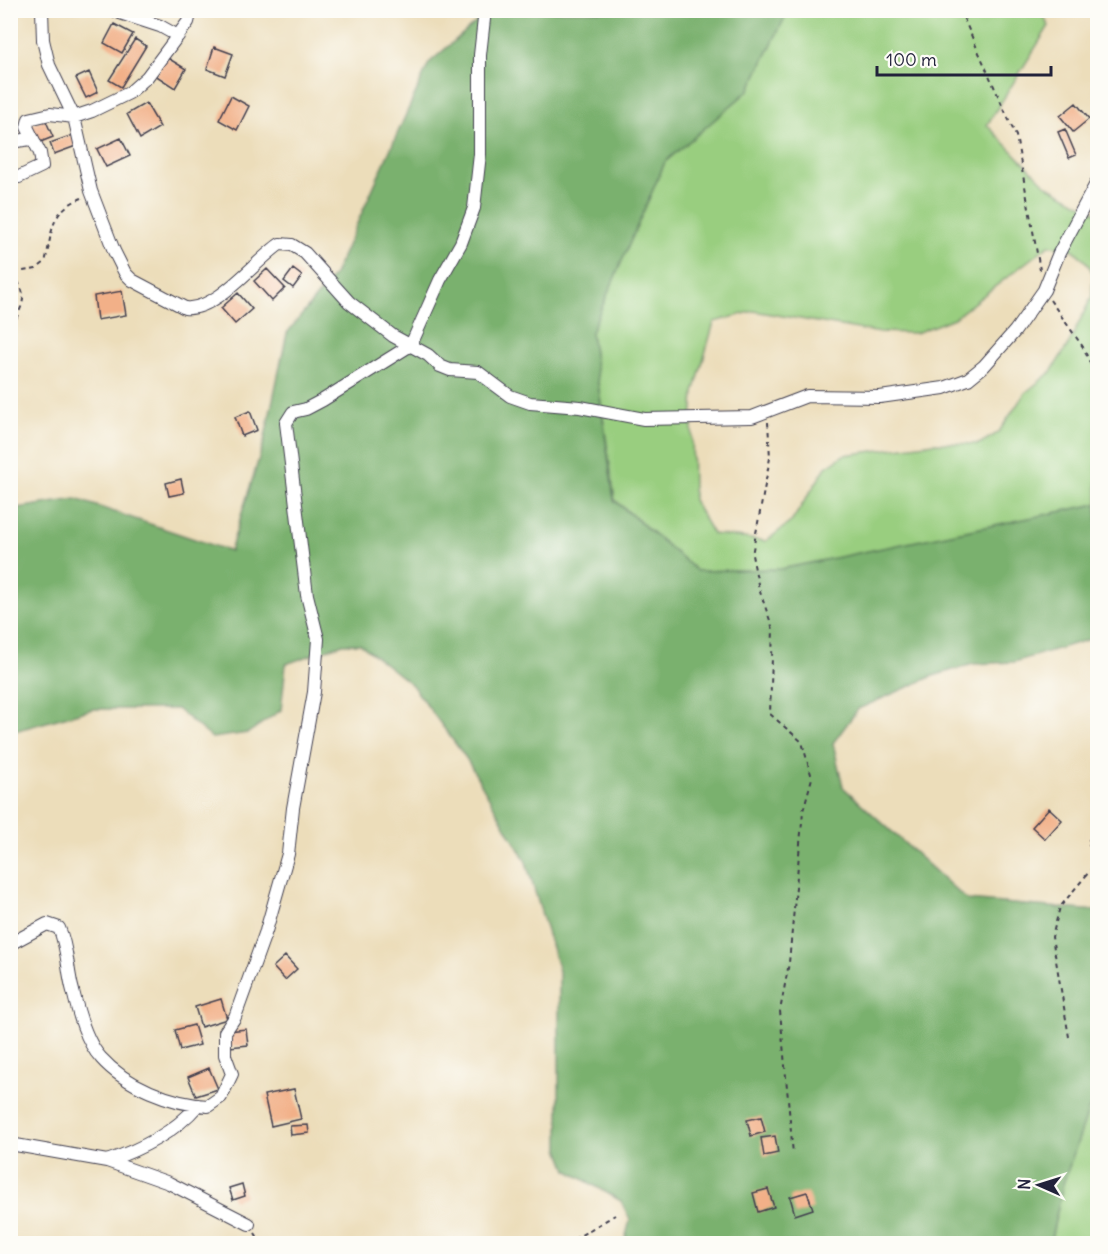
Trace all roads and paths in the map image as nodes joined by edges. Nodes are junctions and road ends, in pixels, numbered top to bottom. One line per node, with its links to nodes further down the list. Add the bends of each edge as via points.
1 (42, 10): 7 (street, via 49,65)
2 (111, 10): 6 (street)
3 (191, 10): 6 (street)
4 (485, 10): 15 (street, via 474,208)
5 (960, 10): 13 (path, via 1016,136)
6 (178, 36): 7 (street, via 147,77 129,93)
7 (74, 117): 8 (street, via 50,114 28,119); 12 (street)
8 (31, 139): 9 (street); 10 (street, via 40,153 42,166)
9 (10, 142)
10 (19, 177)
11 (1098, 180): 13 (street)
12 (91, 191): 14 (path, via 64,208 52,223 45,262 36,269 11,273 22,285 25,297); 15 (street, via 125,273 185,308 201,307 280,244 292,245 317,265 349,302)
13 (1044, 290): 16 (path, via 1083,347); 17 (street, via 1015,331 968,379 944,388 880,397 807,396)
14 (10, 336)
15 (411, 345): 17 (street, via 440,366 478,372 510,396 530,403 644,419 713,419); 22 (street, via 323,400 292,412 286,423 307,596 318,639 314,692 288,854 262,941 235,1017 225,1032 225,1055 232,1074 222,1097 208,1106)
16 (1098, 381)
17 (768, 413): 24 (path, via 770,458 752,555 773,629 770,714 802,742 812,778 803,811 789,963 780,1011)
18 (1098, 831): 19 (path, via 1087,842)
19 (1098, 860): 21 (path, via 1060,907 1052,937)
20 (10, 944): 22 (street, via 47,924 59,928 81,1020 100,1057 128,1080 167,1098)
21 (1070, 1037)
22 (198, 1105): 25 (street, via 186,1120 161,1137)
23 (10, 1144): 25 (street)
24 (793, 1154)
25 (107, 1161): 27 (street, via 169,1183)
26 (615, 1215): 28 (path)
27 (249, 1224)
28 (566, 1244)

